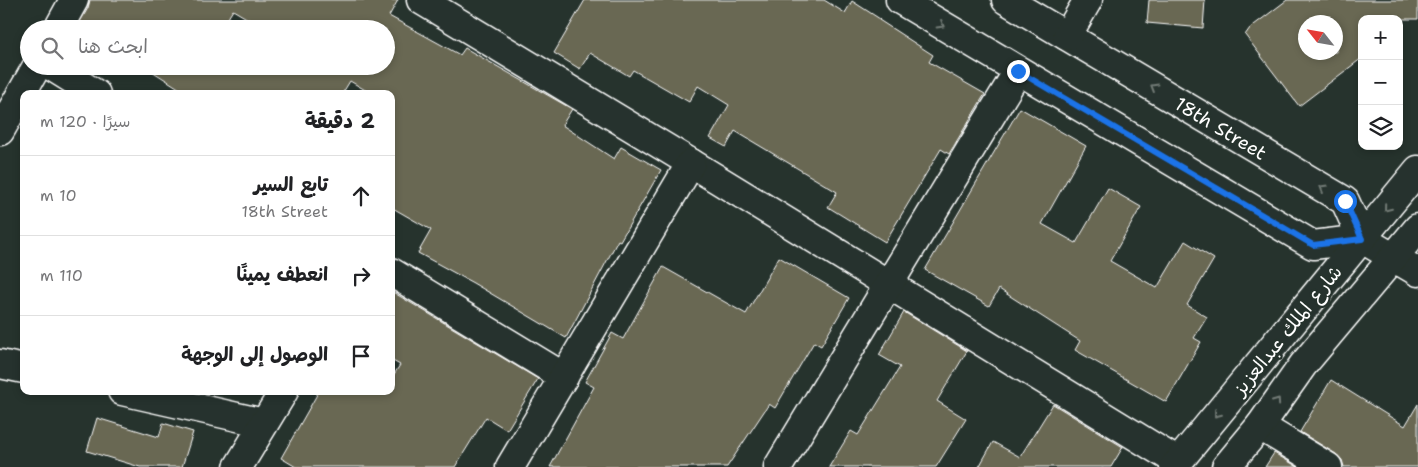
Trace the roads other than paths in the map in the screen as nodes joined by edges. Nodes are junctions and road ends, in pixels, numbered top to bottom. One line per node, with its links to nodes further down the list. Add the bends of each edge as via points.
1 (74, 0): 6 (street)
2 (421, 0): 15 (street)
3 (900, 0): 8 (street, one-way to 8)
4 (1088, 0): 7 (street)
5 (1025, 4): 7 (street, 18th Street)
6 (63, 20)
7 (1067, 36): 18 (street, 18th Street, one-way to 7, via 1345,201)
8 (1018, 71): 18 (street, via 1313,245); 22 (street)
9 (32, 75): 11 (street)
10 (65, 75): 12 (street)
11 (23, 90)
12 (90, 90)
13 (20, 96): 14 (street)
14 (0, 131)
15 (691, 163): 22 (street); 25 (street)
16 (1418, 170): 18 (street, شارع الملك عبدالعزيز, one-way to 18)
17 (1418, 228): 19 (street, شارع الملك عبدالعزيز)
18 (1362, 239): 19 (street); 30 (street, شارع الملك عبدالعزيز, one-way to 30)
19 (1393, 257): 20 (street); 29 (street, شارع الملك عبدالعزيز, one-way to 19, via 1303,364)
20 (1418, 272)
21 (395, 274): 25 (street)
22 (888, 284): 30 (street); 33 (street)
23 (0, 364): 24 (street)
24 (20, 369)
25 (564, 377): 32 (street)
26 (140, 395): 28 (street)
27 (282, 395): 28 (street)
28 (264, 423): 31 (street)
29 (1260, 426): 34 (street, شارع الملك عبدالعزيز); 35 (street)
30 (1176, 464)
31 (238, 467)
32 (510, 467)
33 (778, 467)
34 (1226, 467)
35 (1328, 467)

